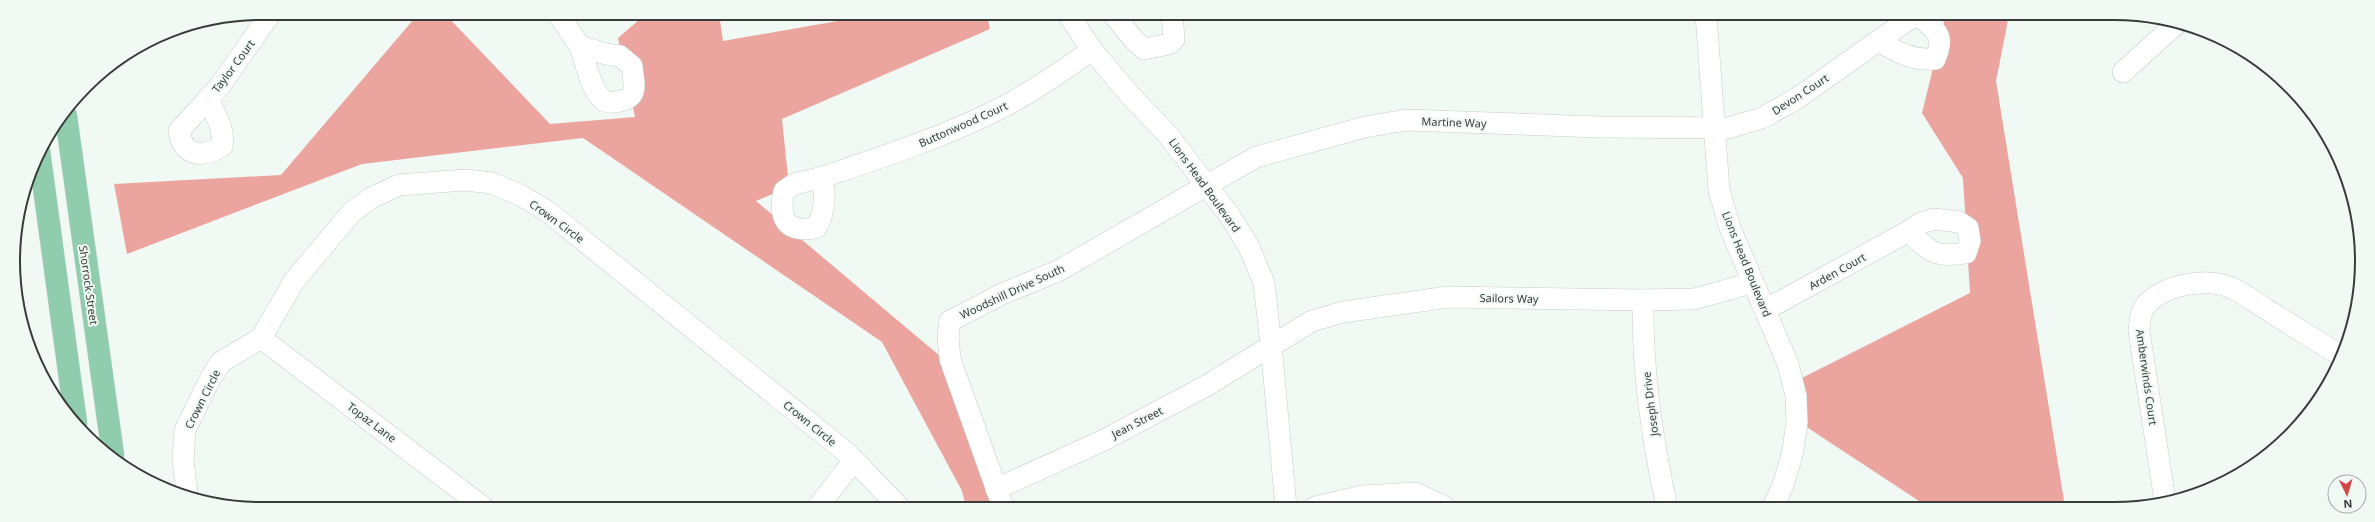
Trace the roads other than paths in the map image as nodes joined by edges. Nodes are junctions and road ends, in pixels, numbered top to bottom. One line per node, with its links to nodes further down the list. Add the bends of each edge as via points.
1 (266, 20): 12 (street, Taylor Court)
2 (562, 20): 9 (street)
3 (1072, 20): 10 (street, Lions Head Boulevard)
4 (1119, 20): 5 (street, via 1144,49 1169,44 1174,39)
5 (1172, 20)
6 (1706, 20): 15 (street, Lions Head Boulevard)
7 (2172, 27): 11 (street)
8 (1878, 40): 15 (street, Devon Court, via 1796,99 1762,118 1728,128)
9 (580, 46)
10 (1092, 50): 20 (street, Buttonwood Court, via 1060,73 1005,106 932,139); 21 (street, Lions Head Boulevard, via 1168,135)
11 (2123, 72)
12 (208, 99)
13 (74, 109): 16 (main road)
14 (66, 119): 16 (main road, Shorrock Street)
15 (1714, 128): 21 (street, Martine Way, via 1598,127 1406,120 1365,127 1256,157); 23 (street, Lions Head Boulevard, via 1719,190 1730,228)
16 (69, 140): 30 (main road, Shorrock Street)
17 (44, 157): 19 (main road)
18 (41, 163): 19 (main road)
19 (43, 177): 29 (main road)
20 (823, 177)
21 (1207, 186): 27 (street, Lions Head Boulevard, via 1249,247 1264,283); 34 (street, Woodshill Drive South, via 1058,271 1002,294 950,321 950,359)
22 (1909, 232): 25 (street, Arden Court)
23 (1752, 283): 24 (street, Sailors Way, via 1694,299); 25 (street, Lions Head Boulevard)
24 (1643, 300): 27 (street, Sailors Way, via 1448,297 1343,312 1312,321); 41 (street, Joseph Drive, via 1650,412)
25 (1765, 310): 42 (street, Lions Head Boulevard, via 1788,364 1796,396 1797,423 1792,455)
26 (261, 338): 31 (street, Crown Circle, via 294,281 352,212 371,198 399,185 465,180 492,183 520,195 547,211); 32 (street, Crown Circle, via 221,362 210,379 186,430 183,461); 35 (street, Topaz Lane)
27 (1271, 344): 34 (street, Jean Street, via 1199,390); 38 (street, Lions Head Boulevard)
28 (2337, 353): 33 (street, Amberwinds Court, via 2231,288 2205,284 2187,285 2155,296 2145,306 2140,320 2140,331)
29 (75, 414)
30 (113, 451)
31 (854, 460): 36 (street); 37 (street, Crown Circle)
32 (187, 490)
33 (2164, 496)
34 (1000, 498)
35 (476, 502)
36 (822, 502)
37 (894, 502)
38 (1286, 502)
39 (1337, 502): 40 (street, via 1363,496 1415,493)
40 (1434, 502)
41 (1666, 502)
42 (1775, 502)

